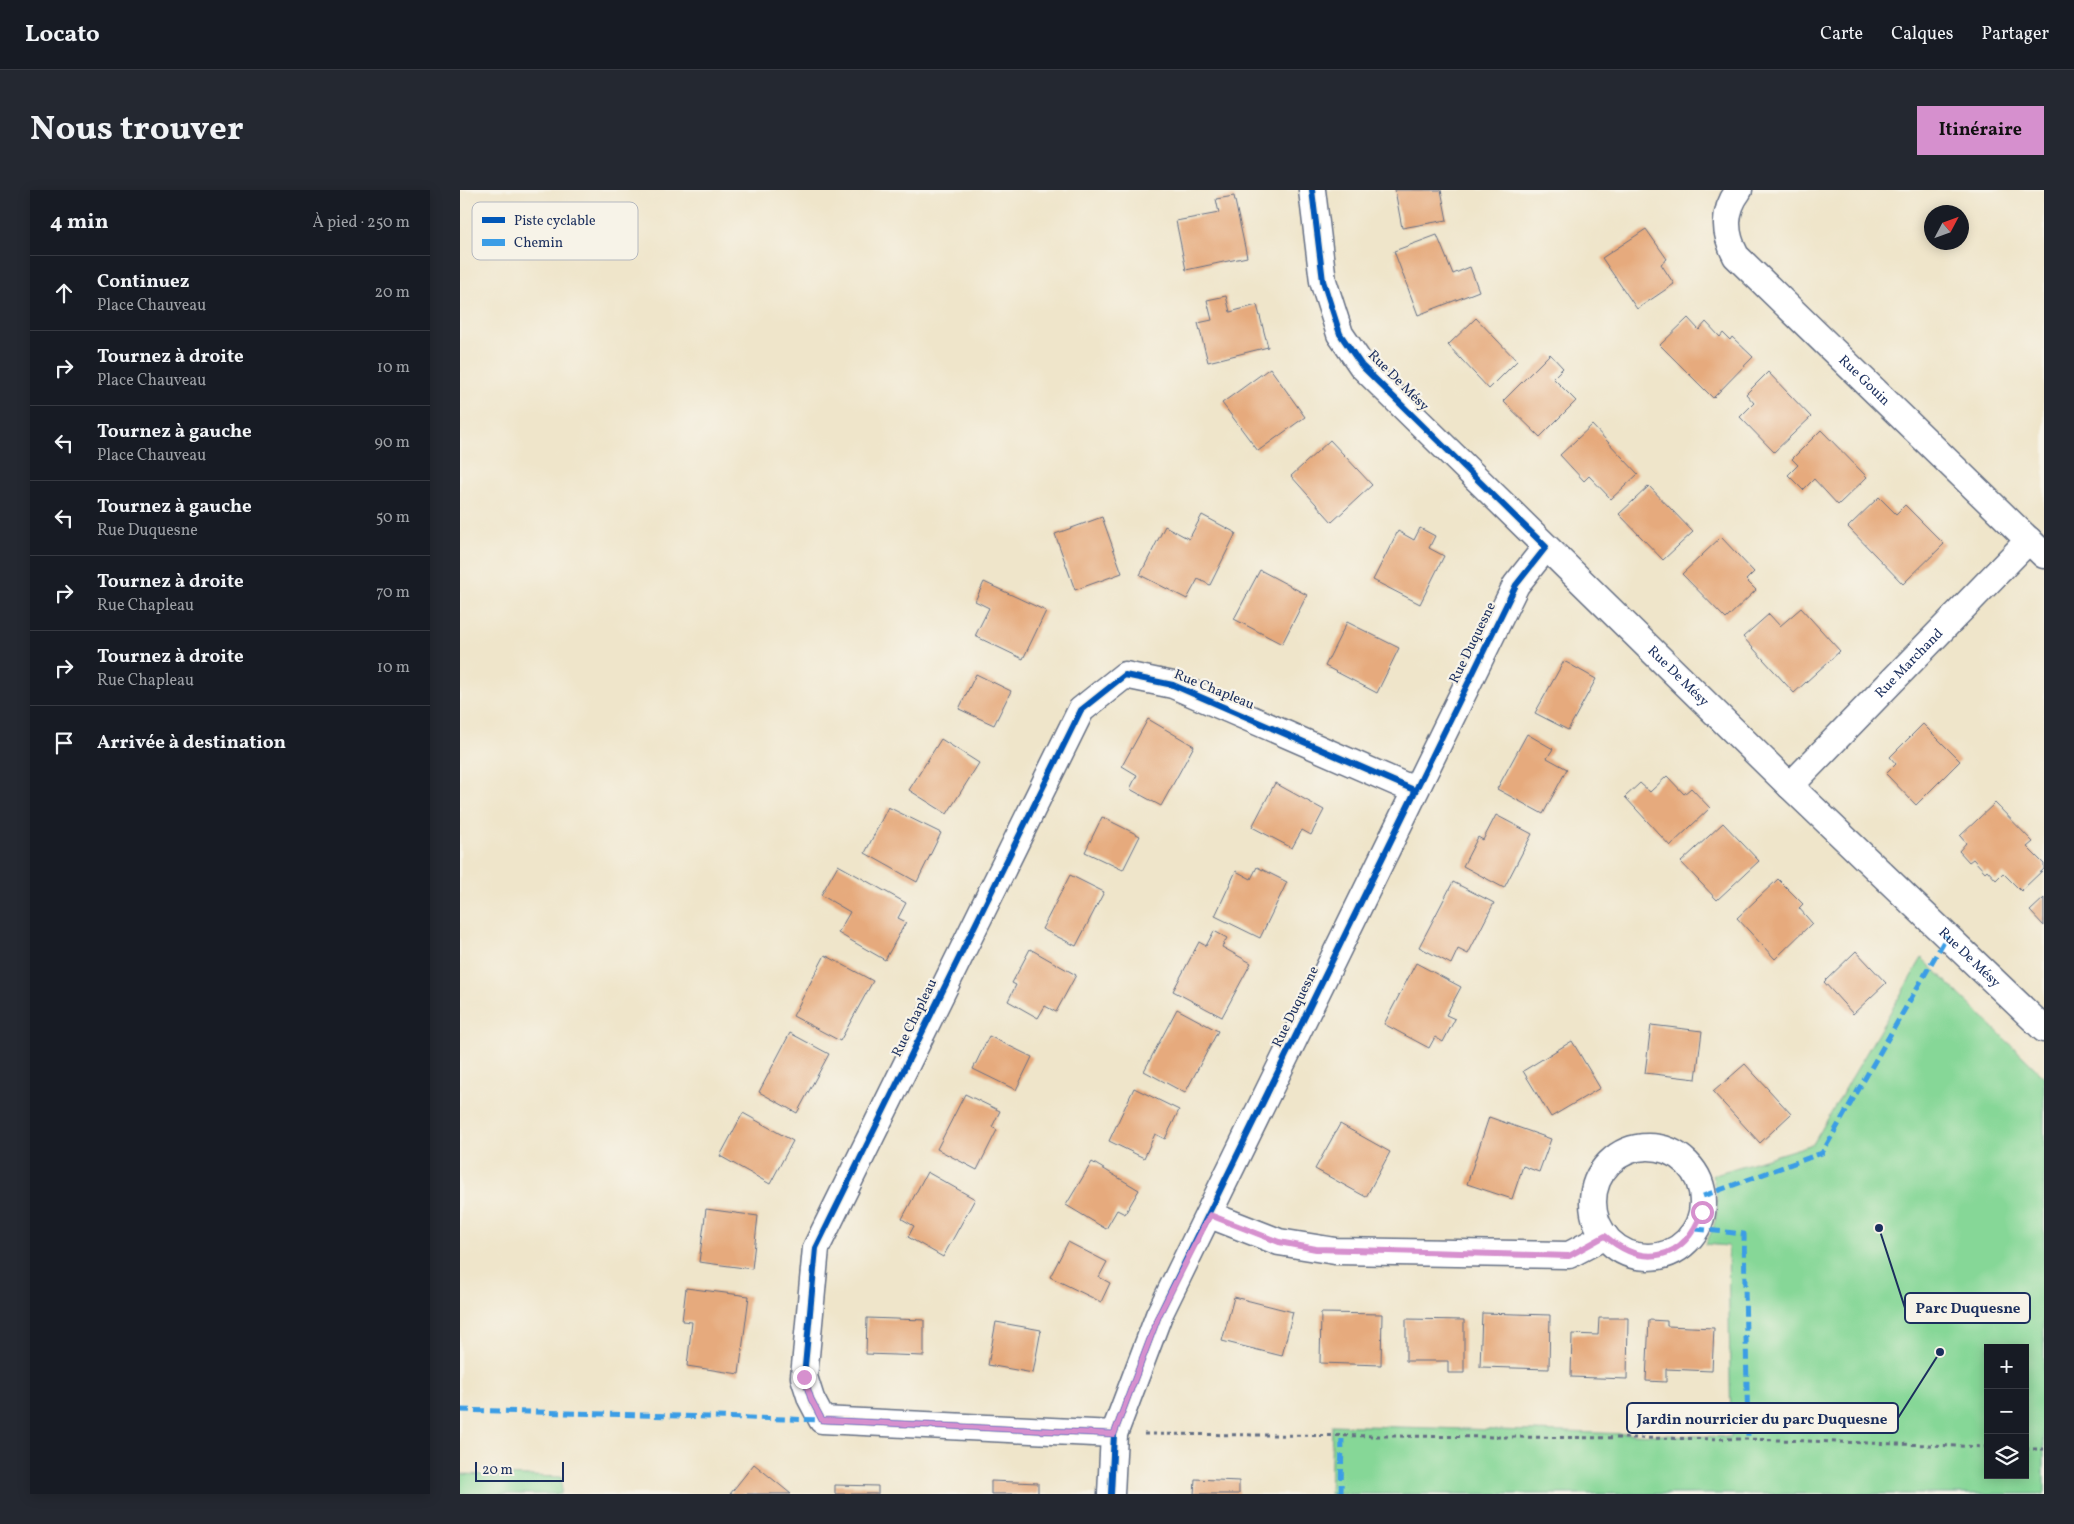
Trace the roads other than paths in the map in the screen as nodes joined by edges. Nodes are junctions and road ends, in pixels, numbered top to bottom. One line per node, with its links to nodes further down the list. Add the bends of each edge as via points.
1 (1312, 190): 3 (street, Rue De Mésy, via 1323,281 1340,334 1362,366)
2 (1739, 190): 4 (street, Rue Gouin, via 1730,203 1726,221 1728,239 1736,256)
3 (1546, 547): 5 (street, Rue De Mésy); 6 (street, Rue Duquesne, via 1516,585)
4 (2037, 548): 5 (street, Rue Marchand)
5 (1790, 786): 7 (street, Rue De Mésy)
6 (1414, 790): 8 (street, Rue Duquesne); 10 (street, Rue Chapleau, via 1173,685 1125,675 1081,710 816,1248 804,1377 822,1420)
7 (2044, 1029)
8 (1210, 1215): 9 (street, via 1279,1242 1335,1250 1569,1256); 10 (street, Rue Duquesne, via 1159,1315)
9 (1605, 1236): 9 (street, via 1618,1248 1635,1255 1670,1252 1685,1243 1696,1229 1703,1204 1699,1180 1688,1164 1674,1153 1656,1147 1637,1147 1620,1154 1606,1166 1596,1183 1593,1201 1596,1220)
10 (1114, 1434): 11 (street, Rue Duquesne)
11 (1111, 1494)

